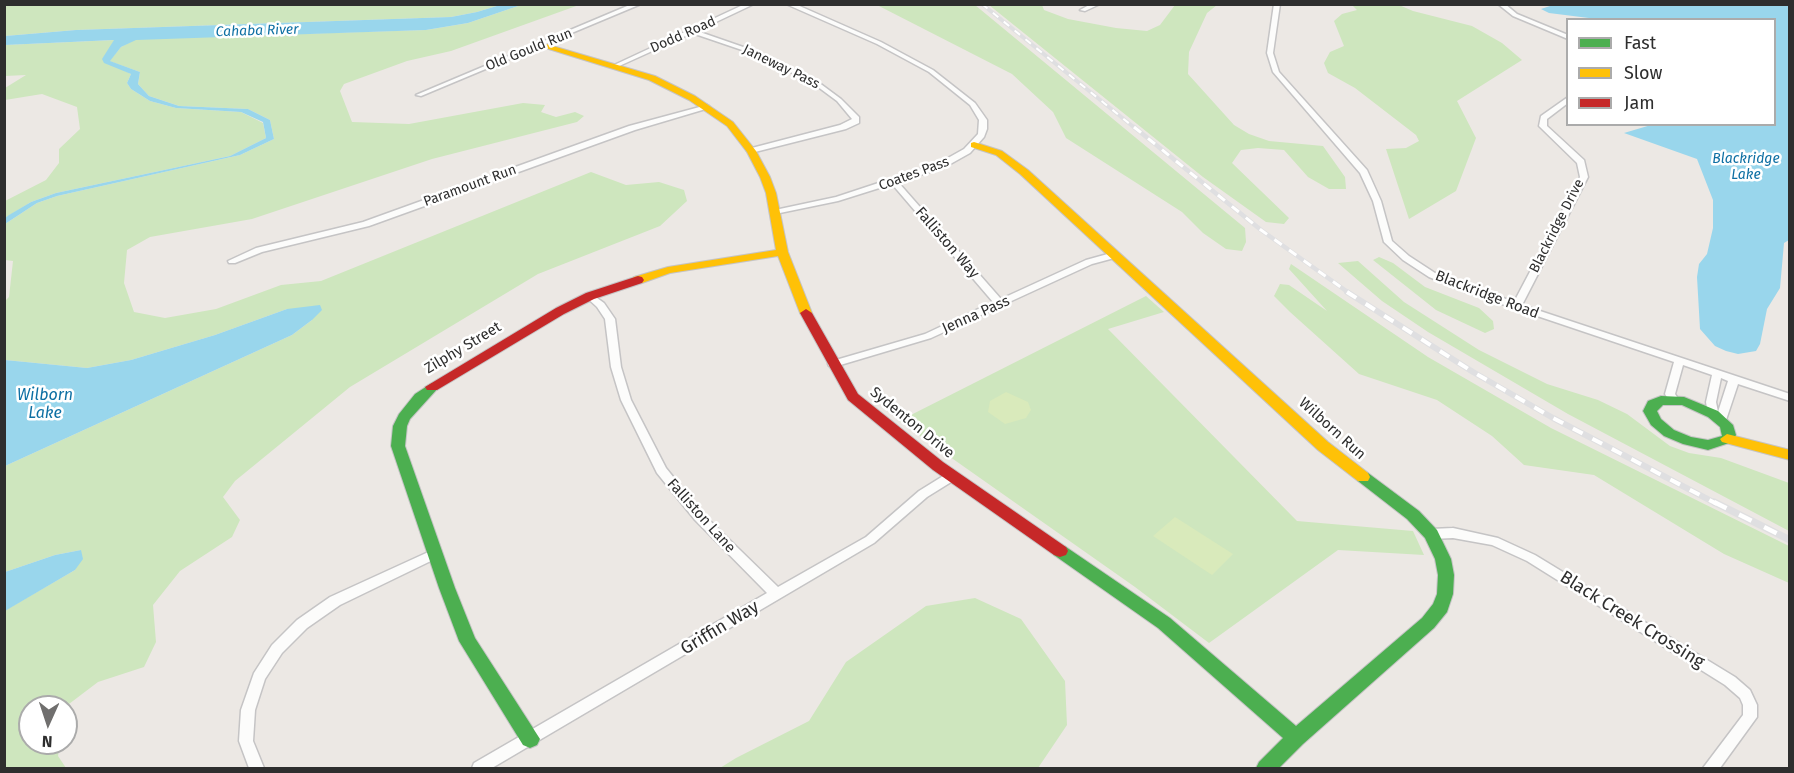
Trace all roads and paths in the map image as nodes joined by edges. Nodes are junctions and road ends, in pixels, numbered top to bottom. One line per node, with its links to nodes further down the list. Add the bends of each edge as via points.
1 (638, 4): 10 (street, Old Gould Run)
2 (751, 4): 8 (street, Dodd Road)
3 (789, 4): 15 (street, via 918,63 961,93 974,104 983,120 981,135)
4 (1097, 4): 7 (street)
5 (1277, 4): 24 (street, Blackridge Road, via 1272,64 1281,80 1364,172 1388,242 1432,275)
6 (1501, 4): 9 (street, via 1515,15)
7 (1083, 10)
8 (692, 31): 11 (street, Dodd Road); 16 (street, Janeway Pass, via 812,80 856,118 843,127)
9 (1566, 36)
10 (542, 44): 11 (street, Sydenton Drive); 12 (street, Old Gould Run)
11 (615, 66): 14 (street, Sydenton Drive, via 652,78)
12 (419, 95)
13 (1566, 101): 24 (street, Blackridge Drive, via 1544,118 1543,126 1581,162 1584,177)
14 (706, 106): 16 (street, Sydenton Drive, via 730,124); 21 (street, Paramount Run, via 632,128 366,224 259,250)
15 (974, 145): 17 (street, Coates Pass, via 942,165); 20 (street, Wilborn Run, via 1012,162)
16 (751, 152): 18 (street, Sydenton Drive, via 771,193)
17 (894, 182): 18 (street, Coates Pass, via 812,206); 23 (street, Falliston Way)
18 (775, 212): 19 (street, Sydenton Drive)
19 (782, 252): 22 (street, Zilphy Street, via 668,270); 26 (street, Sydenton Drive, via 795,289)
20 (1115, 255): 23 (street, Jenna Pass, via 1089,262); 35 (street, Wilborn Run, via 1323,446 1393,498)
21 (232, 261)
22 (590, 296): 36 (street, Zilphy Street, via 440,380 404,417 398,446); 37 (street, Falliston Lane, via 610,320 615,361 626,400 661,470 699,517)
23 (1000, 304): 26 (street, Jenna Pass, via 928,336)
24 (1516, 307): 25 (street, Blackridge Road)
25 (1679, 361): 27 (street, Blackridge Road); 30 (street, via 1670,394)
26 (833, 364): 34 (street, Sydenton Drive, via 853,397)
27 (1717, 374): 28 (street, Blackridge Road); 31 (street, via 1711,402)
28 (1734, 380): 29 (street, Blackridge Road); 31 (street)
29 (1790, 398)
30 (1674, 400): 31 (street, via 1694,404); 32 (street, via 1656,402 1651,407 1652,416 1662,427 1698,443)
31 (1717, 417): 32 (street, via 1728,430)
32 (1727, 440): 33 (street)
33 (1790, 455)
34 (952, 476): 37 (street, Griffin Way, via 922,494 870,540); 38 (street, Sydenton Drive, via 1164,623)
35 (1431, 534): 38 (street, Wilborn Run, via 1446,575 1441,607 1428,623); 43 (street, Black Creek Crossing, via 1453,533 1494,541 1531,558 1730,681 1745,694 1750,717)
36 (435, 554): 39 (street, Zilphy Street, via 468,641); 40 (street, via 335,601 302,624 278,649 259,677 248,710 246,741)
37 (776, 594): 39 (street, Griffin Way)
38 (1296, 738): 42 (street, Wilborn Run)
39 (530, 739): 41 (street, Griffin Way)
40 (256, 768)
41 (479, 768)
42 (1266, 768)
43 (1711, 768)

